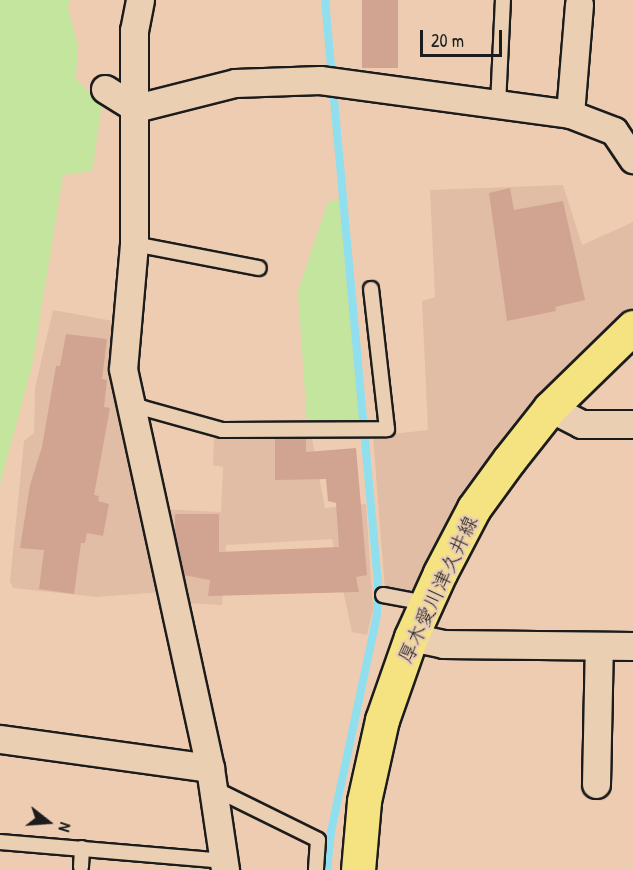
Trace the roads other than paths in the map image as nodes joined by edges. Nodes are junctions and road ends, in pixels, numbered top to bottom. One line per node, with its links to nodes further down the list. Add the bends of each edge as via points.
1 (140, 0): 6 (street, via 134,30)
2 (503, 0): 5 (lane)
3 (579, 4): 7 (street, via 588,46)
4 (105, 89): 6 (street)
5 (498, 105): 6 (street, via 332,82 235,83); 7 (street)
6 (136, 108): 9 (street)
7 (570, 114): 8 (street, via 614,131)
8 (633, 159)
9 (134, 244): 10 (lane); 16 (street, via 123,369)
10 (260, 268)
11 (371, 289): 12 (lane)
12 (374, 310): 13 (lane); 16 (lane, via 387,429 222,430 143,408)
13 (389, 310)
14 (633, 327): 15 (main road, 厚木愛川津久井線)
15 (550, 408): 17 (street, via 581,424); 19 (main road, 厚木愛川津久井線, via 474,508)
16 (129, 410): 24 (street)
17 (633, 424)
18 (383, 595): 19 (lane)
19 (426, 603): 20 (main road, 厚木愛川津久井線)
20 (411, 637): 21 (street, via 443,644); 31 (main road, 厚木愛川津久井線, via 381,720 364,801)
21 (599, 646): 22 (street); 25 (street)
22 (633, 646)
23 (0, 738): 24 (street)
24 (211, 778): 28 (street); 30 (lane, via 318,840)
25 (596, 784)
26 (0, 842): 27 (lane)
27 (82, 848): 28 (lane); 29 (lane)
28 (225, 866)
29 (81, 867)
30 (316, 870)
31 (358, 870)

